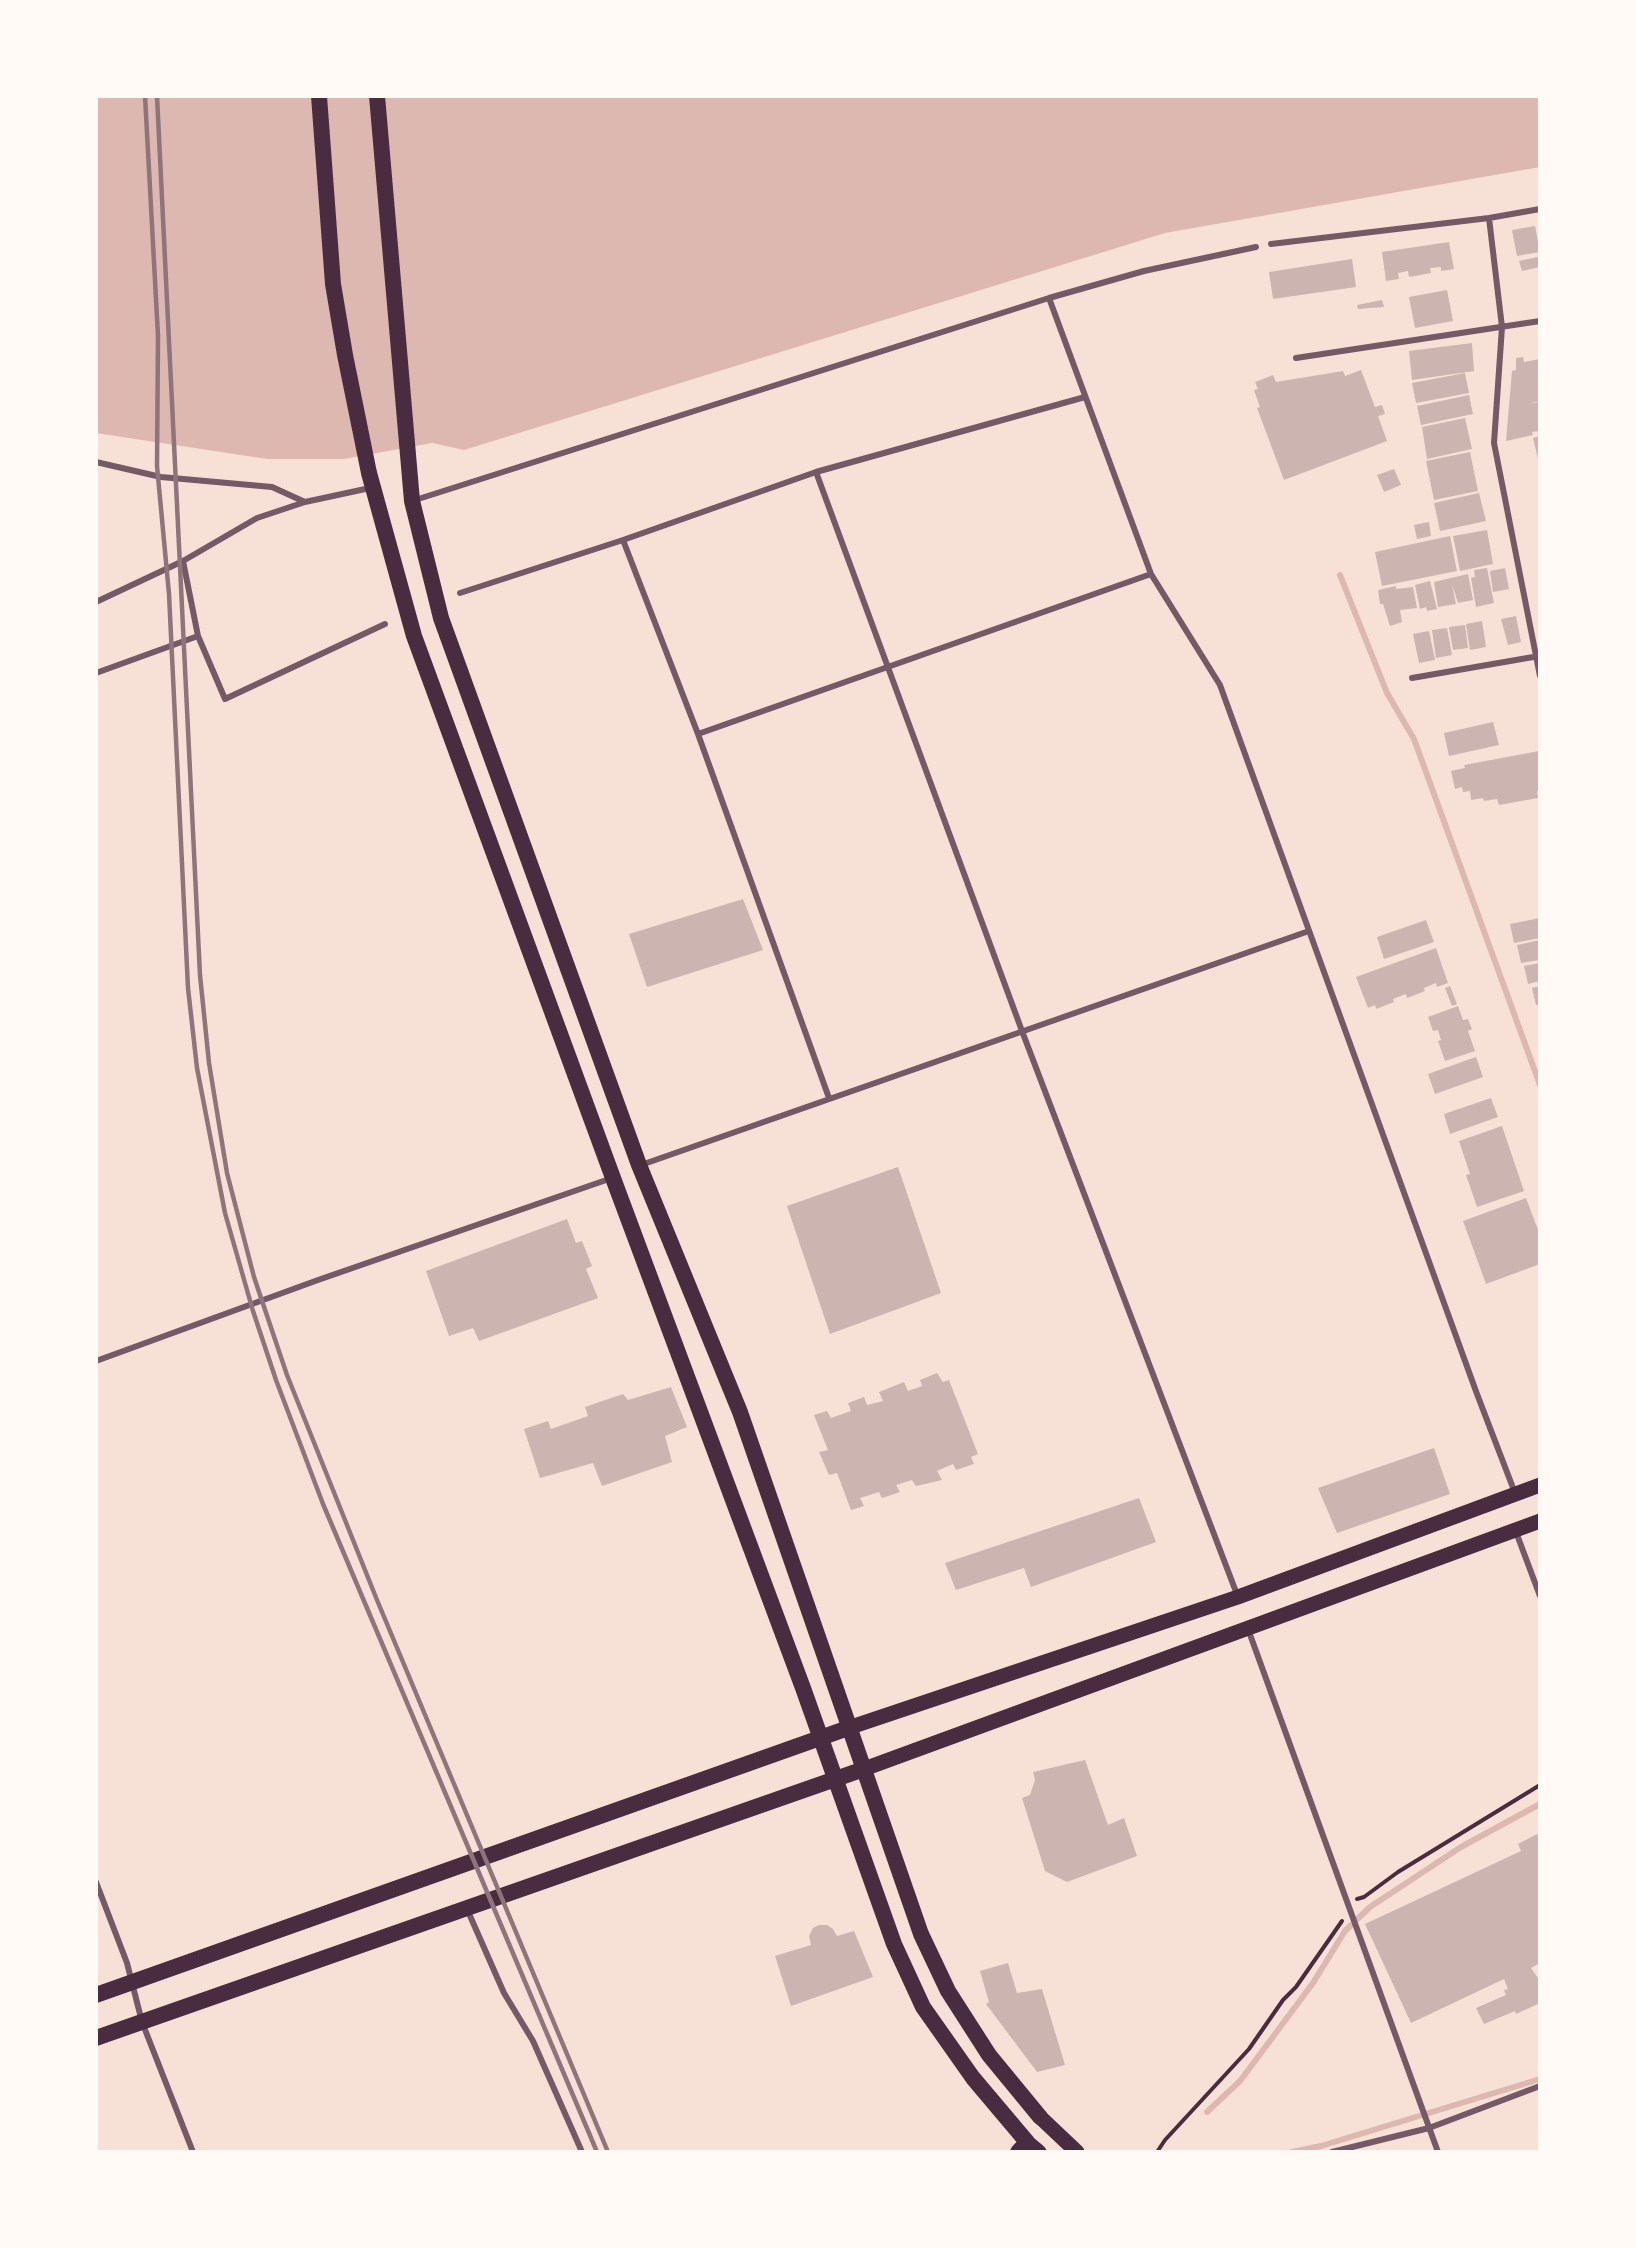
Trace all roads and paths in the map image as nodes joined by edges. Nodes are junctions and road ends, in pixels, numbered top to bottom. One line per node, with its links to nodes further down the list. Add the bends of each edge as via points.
1 (319, 96): 14 (highway, via 333,284)
2 (377, 96): 15 (highway)
3 (1540, 209): 4 (street)
4 (1489, 218): 5 (street); 9 (street)
5 (1271, 244)
6 (1256, 247): 7 (street, via 1144,271)
7 (1049, 298): 11 (street); 15 (street)
8 (1540, 321): 9 (street)
9 (1502, 327): 10 (street); 24 (street, via 1494,443)
10 (1296, 358)
11 (1085, 397): 13 (street); 19 (street)
12 (96, 462): 16 (street, via 161,477 272,487)
13 (816, 472): 17 (street); 25 (street)
14 (371, 480): 16 (street); 34 (highway, via 414,636)
15 (412, 501): 33 (highway, via 441,618)
16 (305, 502): 18 (street, via 257,518)
17 (623, 540): 20 (street); 29 (street)
18 (183, 561): 21 (street); 23 (street)
19 (1151, 574): 25 (street); 30 (street, via 1220,685)
20 (460, 593)
21 (96, 602)
22 (385, 624): 23 (street, via 225,699)
23 (198, 636): 26 (street)
24 (1538, 656): 27 (street); 28 (street)
25 (889, 668): 29 (street); 31 (street)
26 (96, 673)
27 (1540, 676)
28 (1412, 678)
29 (698, 735): 32 (street)
30 (1309, 931): 31 (street); 37 (street)
31 (1022, 1031): 32 (street); 41 (street)
32 (829, 1098): 33 (street)
33 (639, 1165): 43 (highway, via 741,1412)
34 (613, 1178): 35 (street); 44 (highway)
35 (96, 1361)
36 (1540, 1485): 37 (main road)
37 (1515, 1493): 41 (main road)
38 (1540, 1521): 39 (main road)
39 (1515, 1529): 40 (street); 42 (main road)
40 (1540, 1596)
41 (1238, 1597): 43 (main road)
42 (1248, 1629): 45 (main road); 49 (street)
43 (851, 1727): 44 (highway); 45 (highway)
44 (820, 1739): 46 (highway); 52 (highway)
45 (864, 1769): 46 (highway); 57 (highway, via 921,1934 948,1991 989,2055)
46 (834, 1780): 50 (highway); 59 (highway, via 894,1944 923,2007)
47 (1540, 1785): 49 (path, via 1364,1897)
48 (96, 1882): 52 (street)
49 (1347, 1902): 51 (street)
50 (466, 1909): 54 (highway); 61 (street, via 504,1993 533,2042)
51 (1351, 1912): 58 (street); 63 (path, via 1249,2049)
52 (133, 1982): 53 (highway); 54 (street)
53 (96, 1995)
54 (142, 2022): 55 (highway); 60 (street)
55 (96, 2038)
56 (1540, 2086): 58 (street)
57 (1040, 2117): 62 (main road)
58 (1428, 2127): 64 (street); 65 (street)
59 (1028, 2149)
60 (193, 2152)
61 (582, 2152)
62 (1077, 2152)
63 (1157, 2152)
64 (1332, 2152)
65 (1438, 2152)

